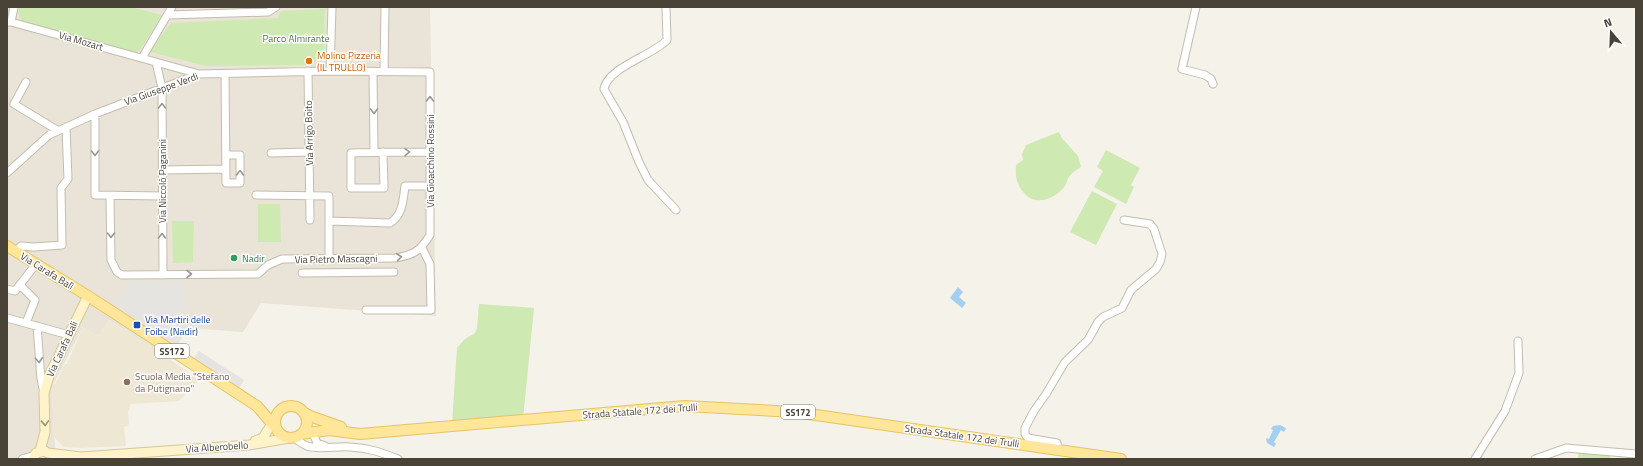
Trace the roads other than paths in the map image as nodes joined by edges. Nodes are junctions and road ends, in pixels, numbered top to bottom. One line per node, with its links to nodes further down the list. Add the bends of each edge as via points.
1 (14, 7): 9 (street)
2 (164, 7): 8 (street)
3 (276, 7): 8 (street, via 268,12)
4 (332, 7): 13 (street)
5 (385, 7): 15 (street)
6 (666, 7): 39 (street, via 667,40 652,52 623,67 605,83 604,89 623,122 648,180)
7 (1196, 7): 20 (street, via 1182,69 1205,75)
8 (170, 10): 10 (street)
9 (9, 22): 10 (street, Via Mozart)
10 (142, 58): 11 (street, Via Mozart)
11 (156, 62): 17 (street, Via Mozart); 21 (street, Via Niccolò Paganini)
12 (308, 71): 13 (street, Via Giuseppe Verdi); 18 (street, Via Giuseppe Verdi); 25 (street, Via Arrigo Boito)
13 (330, 71): 14 (street, Via Giuseppe Verdi)
14 (373, 72): 15 (street, Via Giuseppe Verdi); 26 (street, one-way to 26)
15 (384, 72): 16 (street, Via Giuseppe Verdi)
16 (430, 72): 28 (street, Via Gioacchino Rossini, one-way to 16)
17 (199, 74): 18 (street, Via Giuseppe Verdi); 21 (street, Via Giuseppe Verdi)
18 (225, 74): 30 (street)
19 (26, 82): 24 (street, via 14,104)
20 (1213, 84)
21 (162, 88): 22 (street, Via Giuseppe Verdi); 32 (street, Via Niccolò Paganini, one-way to 21)
22 (95, 114): 23 (street, Via Giuseppe Verdi); 37 (street, one-way to 37, via 95,195)
23 (66, 127): 24 (street, Via Giuseppe Verdi); 43 (street, via 68,179 61,188 62,244)
24 (57, 130): 33 (street, Via Giuseppe Verdi)
25 (309, 152): 29 (street); 36 (street, Via Arrigo Boito)
26 (374, 152): 27 (street); 27 (street, via 351,153 351,188 384,188)
27 (383, 152): 28 (street, one-way to 28)
28 (430, 152): 34 (street, Via Gioacchino Rossini)
29 (271, 153)
30 (226, 154): 31 (street); 31 (street, one-way to 30, via 226,183 240,183 240,155)
31 (226, 169): 32 (street)
32 (162, 170): 38 (street, Via Niccolò Paganini)
33 (7, 173)
34 (430, 186): 42 (street, via 405,186 397,219 390,223); 44 (street, Via Gioacchino Rossini, via 430,235)
35 (256, 195): 36 (street)
36 (310, 195): 40 (street, Via Arrigo Boito); 42 (street, via 329,196)
37 (110, 196): 38 (street); 51 (street, Via Pietro Mascagni, one-way to 51, via 111,260 117,272 122,275)
38 (162, 196): 51 (street, Via Niccolò Paganini, one-way to 38)
39 (676, 210)
40 (310, 220)
41 (1124, 220): 72 (street, via 1150,224 1162,254 1160,262 1156,269 1131,290 1122,308 1098,322 1088,340 1065,362 1034,411 1025,428 1025,434 1028,438 1058,443)
42 (329, 222): 45 (street)
43 (11, 248): 47 (main road, Via Carafa Balì / SS172)
44 (422, 248): 46 (street, Via Pietro Mascagni, one-way to 44, via 395,258 410,255); 55 (street, via 430,264 431,310)
45 (329, 258): 46 (street, Via Pietro Mascagni); 51 (street, Via Pietro Mascagni, one-way to 45, via 258,274 268,265 282,259)
46 (370, 258): 48 (street)
47 (36, 264): 52 (street); 54 (main road, Via Carafa Balì / SS172)
48 (370, 272): 49 (street); 50 (street)
49 (394, 272)
50 (302, 273)
51 (163, 275)
52 (20, 285): 53 (street, via 15,291); 57 (street, via 35,300)
53 (7, 289)
54 (88, 296): 59 (main road, Via Carafa Bali); 62 (main road, SS172)
55 (366, 310)
56 (7, 318): 57 (street)
57 (26, 323): 58 (street)
58 (37, 326): 59 (street); 61 (street, one-way to 61)
59 (69, 335): 61 (main road, Via Carafa Bali, via 49,376)
60 (1518, 342): 80 (street, via 1518,373 1505,411)
61 (44, 393): 74 (main road, Via Carafa Bali, one-way to 74, via 46,432)
62 (257, 406): 63 (main road, SS172); 66 (main road)
63 (283, 408): 64 (main road, via 294,406); 66 (main road)
64 (304, 412): 65 (main road); 68 (main road)
65 (307, 422): 67 (main road); 69 (main road, via 304,431)
66 (272, 424): 69 (main road, via 281,434); 70 (main road, via 263,438)
67 (313, 433): 68 (main road, Strada Statale 172 dei Trulli / SS172, via 329,430); 69 (main road, Strada Statale 172 dei Trulli / SS172); 71 (street, via 317,443)
68 (360, 434): 72 (main road, Strada Statale 172 dei Trulli / SS172, via 685,406 795,412)
69 (295, 437): 70 (main road, Via Alberobello); 71 (street, via 306,446)
70 (244, 444): 75 (main road, Via Alberobello)
71 (325, 446): 78 (street, via 374,450)
72 (1058, 450): 79 (main road, Strada Statale 172 dei Trulli / SS172)
73 (1636, 454): 81 (street, via 1566,448)
74 (41, 456): 75 (main road, Via Alberobello); 76 (street)
75 (81, 457): 77 (main road)
76 (23, 459)
77 (70, 459)
78 (398, 459)
79 (1121, 459)
80 (1475, 459)
81 (1535, 459)

